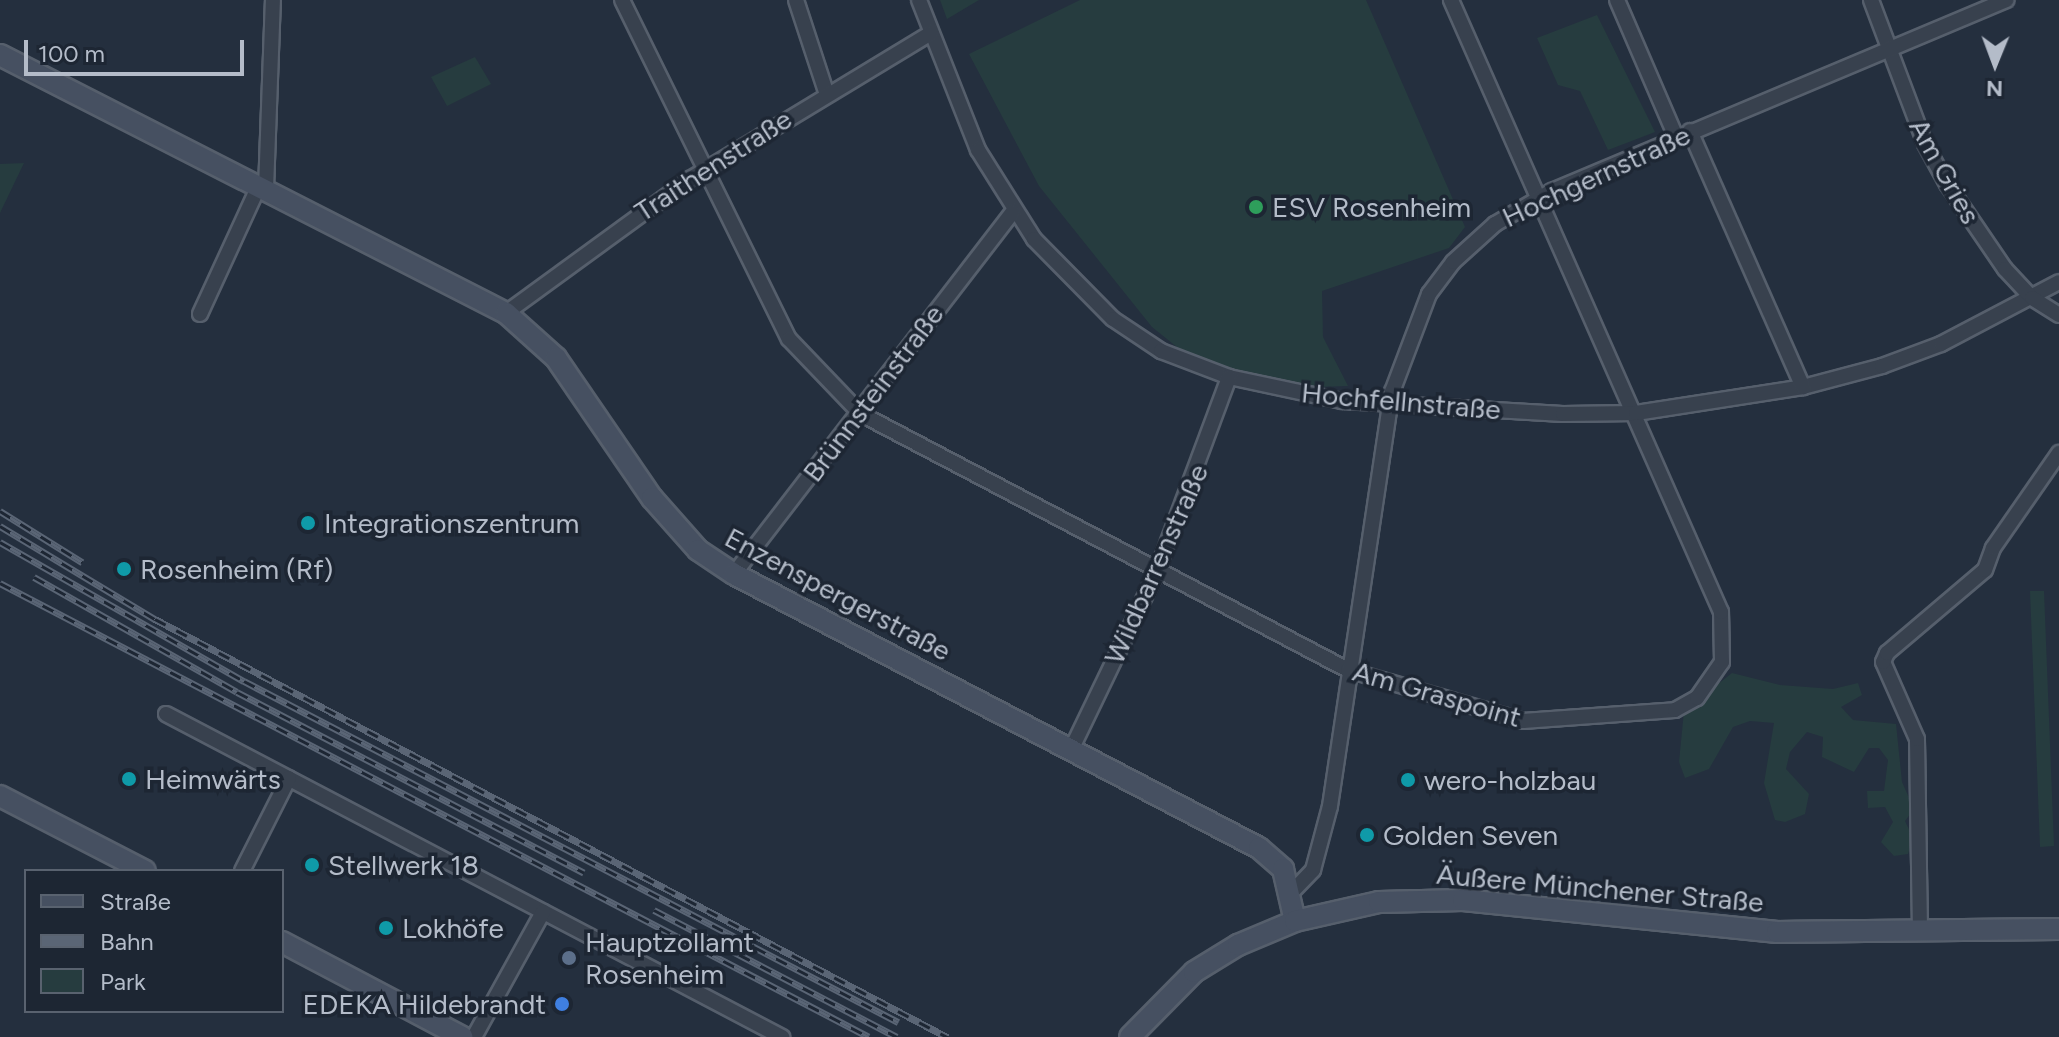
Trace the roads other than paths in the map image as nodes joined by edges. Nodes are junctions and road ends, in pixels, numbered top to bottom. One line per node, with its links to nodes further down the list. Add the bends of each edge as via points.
1 (273, 0): 15 (street)
2 (622, 0): 14 (street, Am Graspoint)
3 (796, 0): 12 (street)
4 (919, 0): 9 (street, Hochfellnstraße)
5 (1451, 0): 16 (street, Am Graspoint)
6 (1617, 0): 13 (street)
7 (1871, 0): 10 (street, Am Gries)
8 (2006, 0): 10 (street, Hochgernstraße)
9 (931, 33): 12 (street, Traithenstraße); 17 (street, Hochfellnstraße, via 978,150)
10 (1888, 51): 13 (street, Hochgernstraße); 19 (street, Am Gries, via 1947,184 2005,269)
11 (0, 55): 15 (street, Enzenspergerstraße)
12 (826, 92): 14 (street, Traithenstraße)
13 (1683, 134): 16 (street, Hochgernstraße); 24 (street)
14 (703, 171): 20 (street, Traithenstraße); 27 (street, Am Graspoint, via 789,339)
15 (263, 188): 20 (street, Enzenspergerstraße); 21 (street)
16 (1539, 198): 25 (street, Hochgernstraße, via 1473,241 1429,294); 26 (street, Am Graspoint)
17 (1013, 212): 23 (street, Hochfellnstraße, via 1069,279 1113,319 1161,351); 27 (street, Brünnsteinstraße)
18 (2059, 282): 19 (street, Hochfellnstraße)
19 (2032, 298): 22 (street, Am Gries); 24 (street, Hochfellnstraße, via 1941,344)
20 (506, 313): 30 (street, Enzenspergerstraße, via 556,358 672,524)
21 (200, 314)
22 (2059, 315)
23 (1229, 377): 25 (street, Hochfellnstraße, via 1318,397); 29 (street, Wildbarrenstraße)
24 (1803, 387): 26 (street, Hochfellnstraße)
25 (1389, 405): 26 (street, Hochfellnstraße); 31 (street, Hochgernstraße)
26 (1636, 413): 31 (street, Am Graspoint, via 1721,612 1722,662 1697,698 1675,710 1634,716 1523,721)
27 (861, 414): 29 (street, Am Graspoint); 30 (street, Brünnsteinstraße)
28 (2059, 453): 42 (street, via 1993,548 1985,570 1887,653 1883,662 1917,739)
29 (1157, 571): 31 (street, Am Graspoint); 33 (street, Wildbarrenstraße)
30 (734, 574): 33 (street, Enzenspergerstraße)
31 (1348, 670): 38 (street, Hochgernstraße, via 1330,806 1313,870)
32 (166, 714): 34 (street)
33 (1072, 748): 38 (street, Enzenspergerstraße, via 1259,848 1283,869)
34 (289, 778): 37 (street); 39 (street)
35 (0, 796): 36 (street)
36 (141, 869)
37 (243, 869)
38 (1291, 893): 40 (street, Enzenspergerstraße)
39 (543, 912): 45 (street); 46 (street)
40 (1295, 921): 42 (street, Äußere Münchener Straße, via 1379,902 1463,900 1777,932); 47 (street, Äußere Münchener Straße, via 1238,945 1194,972)
41 (2059, 929): 42 (street, Äußere Münchener Straße)
42 (1920, 931)
43 (284, 943): 44 (street)
44 (462, 1037)
45 (474, 1037)
46 (782, 1037)
47 (1130, 1037)

